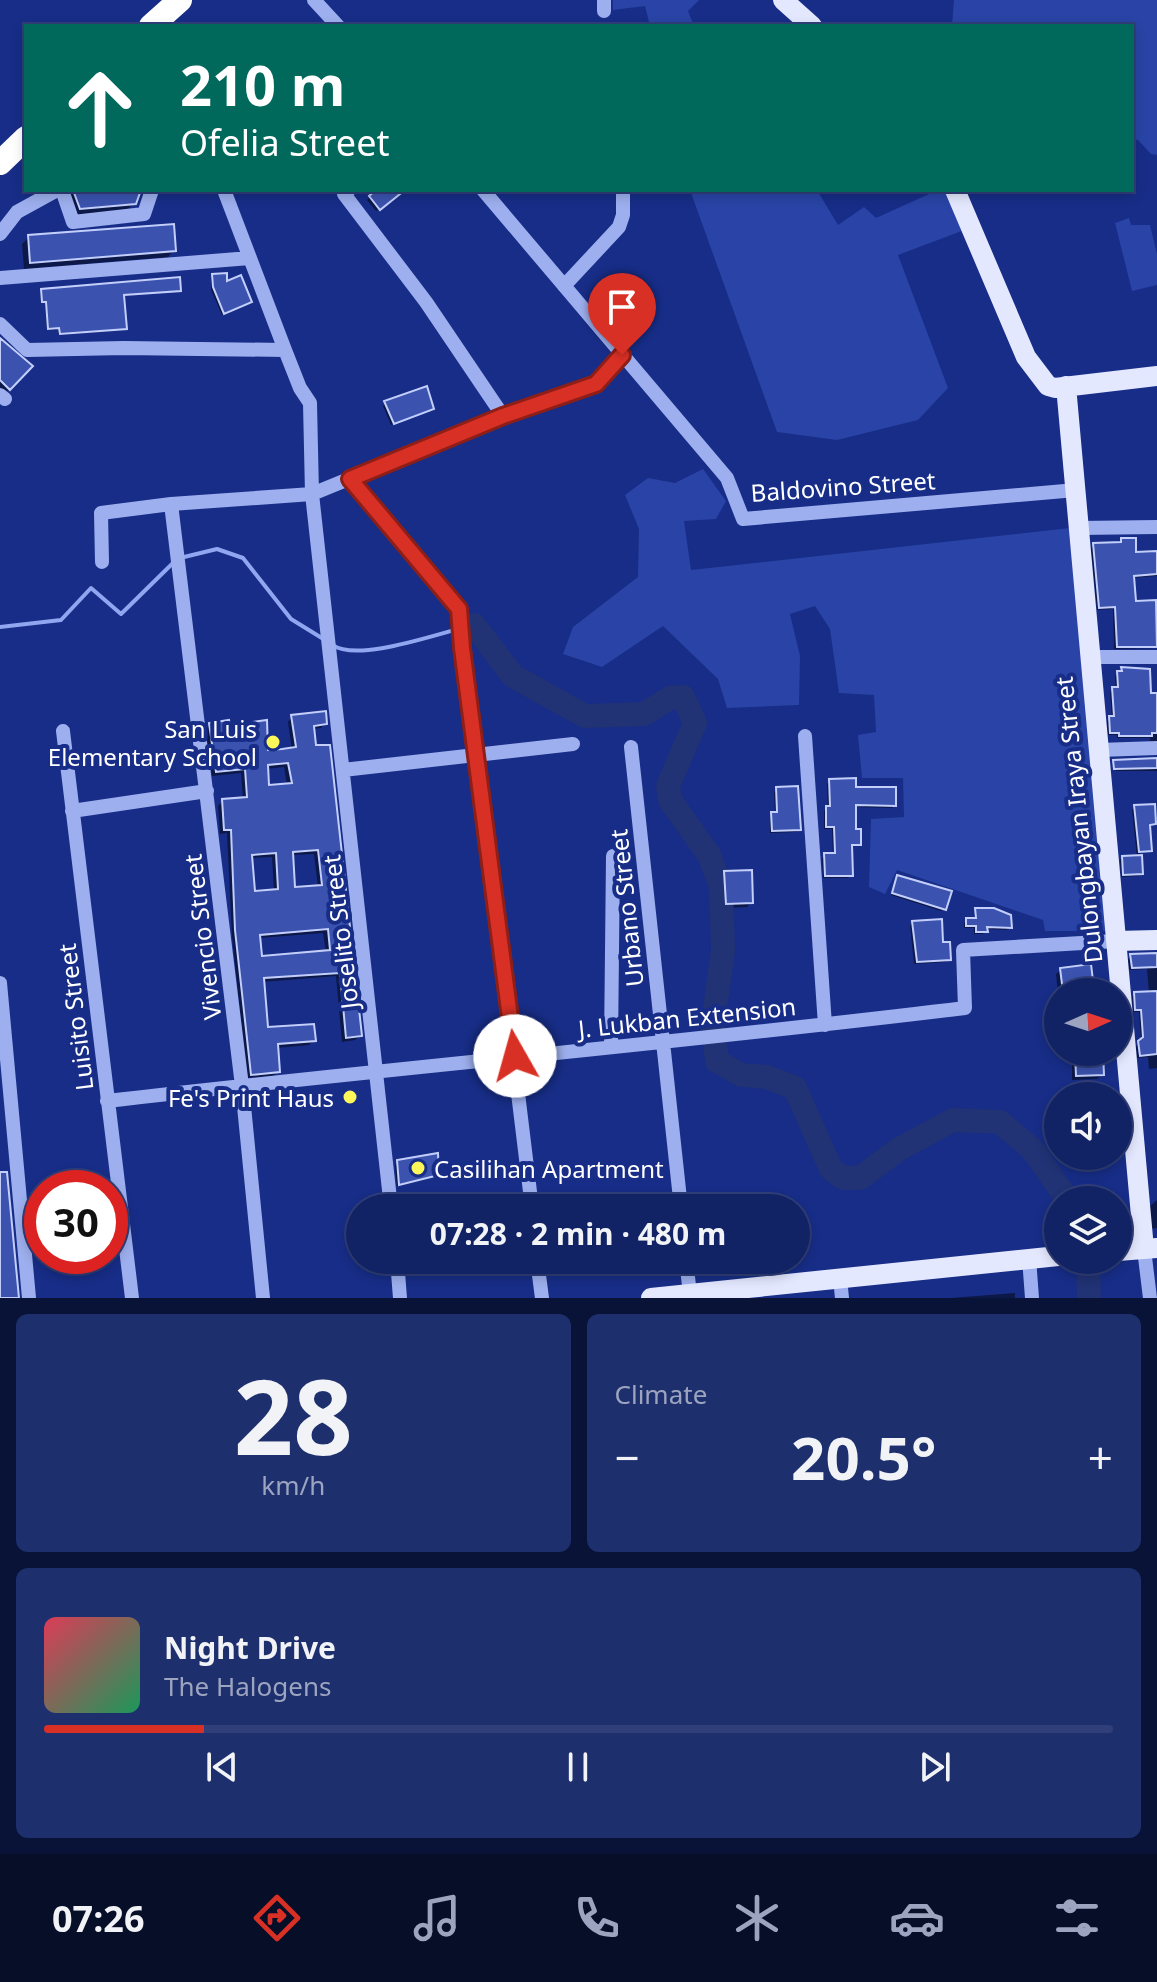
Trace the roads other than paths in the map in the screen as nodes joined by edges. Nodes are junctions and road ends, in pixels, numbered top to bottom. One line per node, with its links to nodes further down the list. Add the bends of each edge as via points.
1 (180, 0): 4 (highway)
2 (314, 0): 5 (street)
3 (783, 0): 6 (main road)
4 (153, 24)
5 (336, 24)
6 (810, 24)
7 (23, 146): 8 (highway)
8 (0, 163)
9 (56, 192): 17 (street, via 17,212)
10 (61, 192): 11 (street, via 73,222 144,214)
11 (151, 192)
12 (225, 192): 18 (street, Joselito Street)
13 (346, 192): 26 (street)
14 (485, 192): 20 (street, Baldovino Street)
15 (623, 192): 20 (street, via 619,227)
16 (956, 192): 25 (main road, via 1026,357 1048,386)
17 (0, 234)
18 (250, 258): 19 (street); 22 (street, Joselito Street)
19 (0, 278)
20 (564, 286): 23 (street, Baldovino Street)
21 (0, 324): 22 (street, via 27,350)
22 (285, 350): 29 (street, Joselito Street, via 310,403)
23 (622, 355): 26 (street, via 596,384); 28 (street, Baldovino Street, via 727,478 743,519)
24 (1157, 376): 25 (main road)
25 (1066, 386): 28 (main road, Dulongbayan Iraya Street)
26 (503, 416): 27 (street)
27 (350, 479): 29 (street); 42 (street, via 459,609)
28 (1076, 490): 32 (main road, Dulongbayan Iraya Street)
29 (312, 494): 30 (street); 43 (street, Joselito Street)
30 (171, 504): 33 (street, via 101,513); 44 (street, Vivencio Street)
31 (1157, 527): 32 (street)
32 (1079, 528): 34 (main road, Dulongbayan Iraya Street)
33 (102, 562)
34 (1089, 657): 35 (street); 41 (main road, Dulongbayan Iraya Street)
35 (1157, 657)
36 (63, 731): 45 (street, Luisito Street)
37 (805, 736): 50 (street)
38 (573, 744): 42 (street)
39 (631, 747): 51 (street, Urbano Street)
40 (1157, 748): 41 (street)
41 (1099, 750): 48 (main road, Dulongbayan Iraya Street)
42 (476, 755): 43 (street); 53 (street)
43 (343, 770): 54 (street, Joselito Street)
44 (207, 791): 45 (street); 55 (street, Vivencio Street)
45 (72, 811): 56 (street, Luisito Street)
46 (613, 856): 52 (street)
47 (1157, 940): 48 (main road)
48 (1116, 941): 50 (street, J. Lukban Extension, via 963,950 965,1008); 60 (main road, Dulongbayan Iraya Street)
49 (0, 983): 68 (street)
50 (825, 1025): 51 (street, J. Lukban Extension)
51 (663, 1040): 52 (street, J. Lukban Extension); 59 (street, Urbano Street)
52 (611, 1046): 53 (street, J. Lukban Extension)
53 (515, 1056): 54 (street, J. Lukban Extension); 58 (street)
54 (378, 1070): 55 (street, J. Lukban Extension); 57 (street, Joselito Street)
55 (242, 1086): 56 (street, J. Lukban Extension); 70 (street, Vivencio Street)
56 (107, 1101): 69 (street, Luisito Street)
57 (390, 1194)
58 (530, 1194)
59 (680, 1194)
60 (1151, 1249): 75 (street)
61 (1044, 1257): 62 (main road)
62 (1029, 1258): 66 (main road); 74 (street)
63 (398, 1274): 71 (street)
64 (539, 1274): 72 (street)
65 (688, 1274): 67 (street)
66 (841, 1288): 67 (main road)
67 (690, 1294): 73 (main road)
68 (29, 1298)
69 (132, 1298)
70 (263, 1298)
71 (400, 1298)
72 (542, 1298)
73 (651, 1298)
74 (1032, 1298)
75 (1150, 1298)

